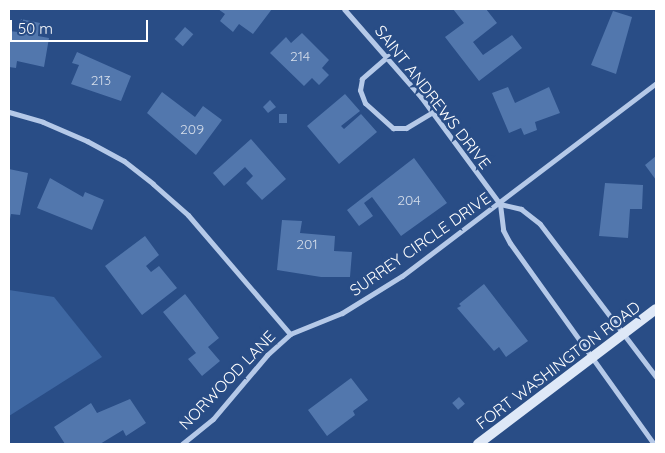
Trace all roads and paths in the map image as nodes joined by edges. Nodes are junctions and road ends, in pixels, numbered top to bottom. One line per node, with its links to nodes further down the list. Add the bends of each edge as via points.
1 (344, 9): 2 (street, SAINT ANDREWS DRIVE)
2 (388, 56): 5 (street, SAINT ANDREWS DRIVE); 5 (street, via 362,79 360,90 365,103 393,128 406,128)
3 (656, 83): 6 (street, SURREY CIRCLE DRIVE)
4 (9, 112): 8 (street, via 87,141 124,162 153,184 188,215)
5 (433, 112): 6 (street, SAINT ANDREWS DRIVE)
6 (500, 204): 8 (street, SURREY CIRCLE DRIVE, via 365,301); 9 (street, via 520,209 540,224); 10 (street, SAINT ANDREWS DRIVE, via 506,237)
7 (656, 310): 9 (main road, FORT WASHINGTON ROAD)
8 (290, 334): 12 (street, NORWOOD LANE, via 267,355 213,418)
9 (624, 334): 10 (main road, FORT WASHINGTON ROAD); 11 (street)
10 (592, 359): 13 (main road, FORT WASHINGTON ROAD); 14 (street, SAINT ANDREWS DRIVE)
11 (656, 377)
12 (182, 444)
13 (478, 444)
14 (654, 444)

